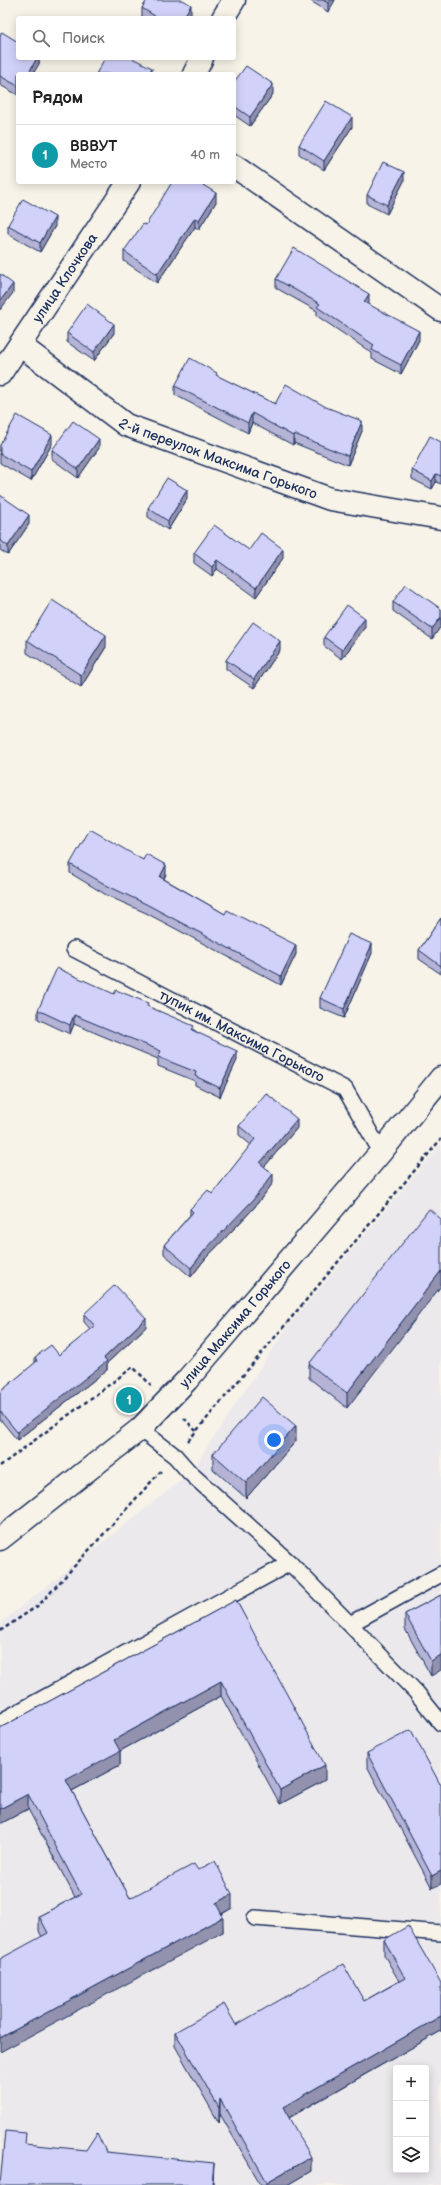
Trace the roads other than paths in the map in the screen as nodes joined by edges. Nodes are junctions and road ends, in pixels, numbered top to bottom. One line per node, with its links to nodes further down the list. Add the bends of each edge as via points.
1 (234, 0): 2 (street)
2 (224, 16)
3 (201, 60): 4 (street)
4 (195, 72)
5 (236, 167): 7 (street)
6 (128, 184): 8 (street, улица Клочкова)
7 (441, 310)
8 (20, 345): 9 (street, улица Клочкова); 10 (street, 2-й переулок Максима Горького, via 126,425 330,499)
9 (0, 374)
10 (441, 518)
11 (74, 949): 13 (lane, тупик им. Максима Горького, via 345,1089)
12 (441, 1078): 13 (street, улица Максима Горького)
13 (381, 1152): 14 (street, улица Максима Горького, via 187,1380)
14 (140, 1429): 15 (street, улица Максима Горького); 16 (lane, via 175,1456 190,1473)
15 (0, 1539)
16 (290, 1563): 18 (lane); 19 (lane)
17 (441, 1574): 18 (lane)
18 (350, 1624): 20 (lane, via 416,1692)
19 (0, 1722)
20 (441, 1723)
21 (255, 1918): 22 (lane)
22 (441, 1933)

